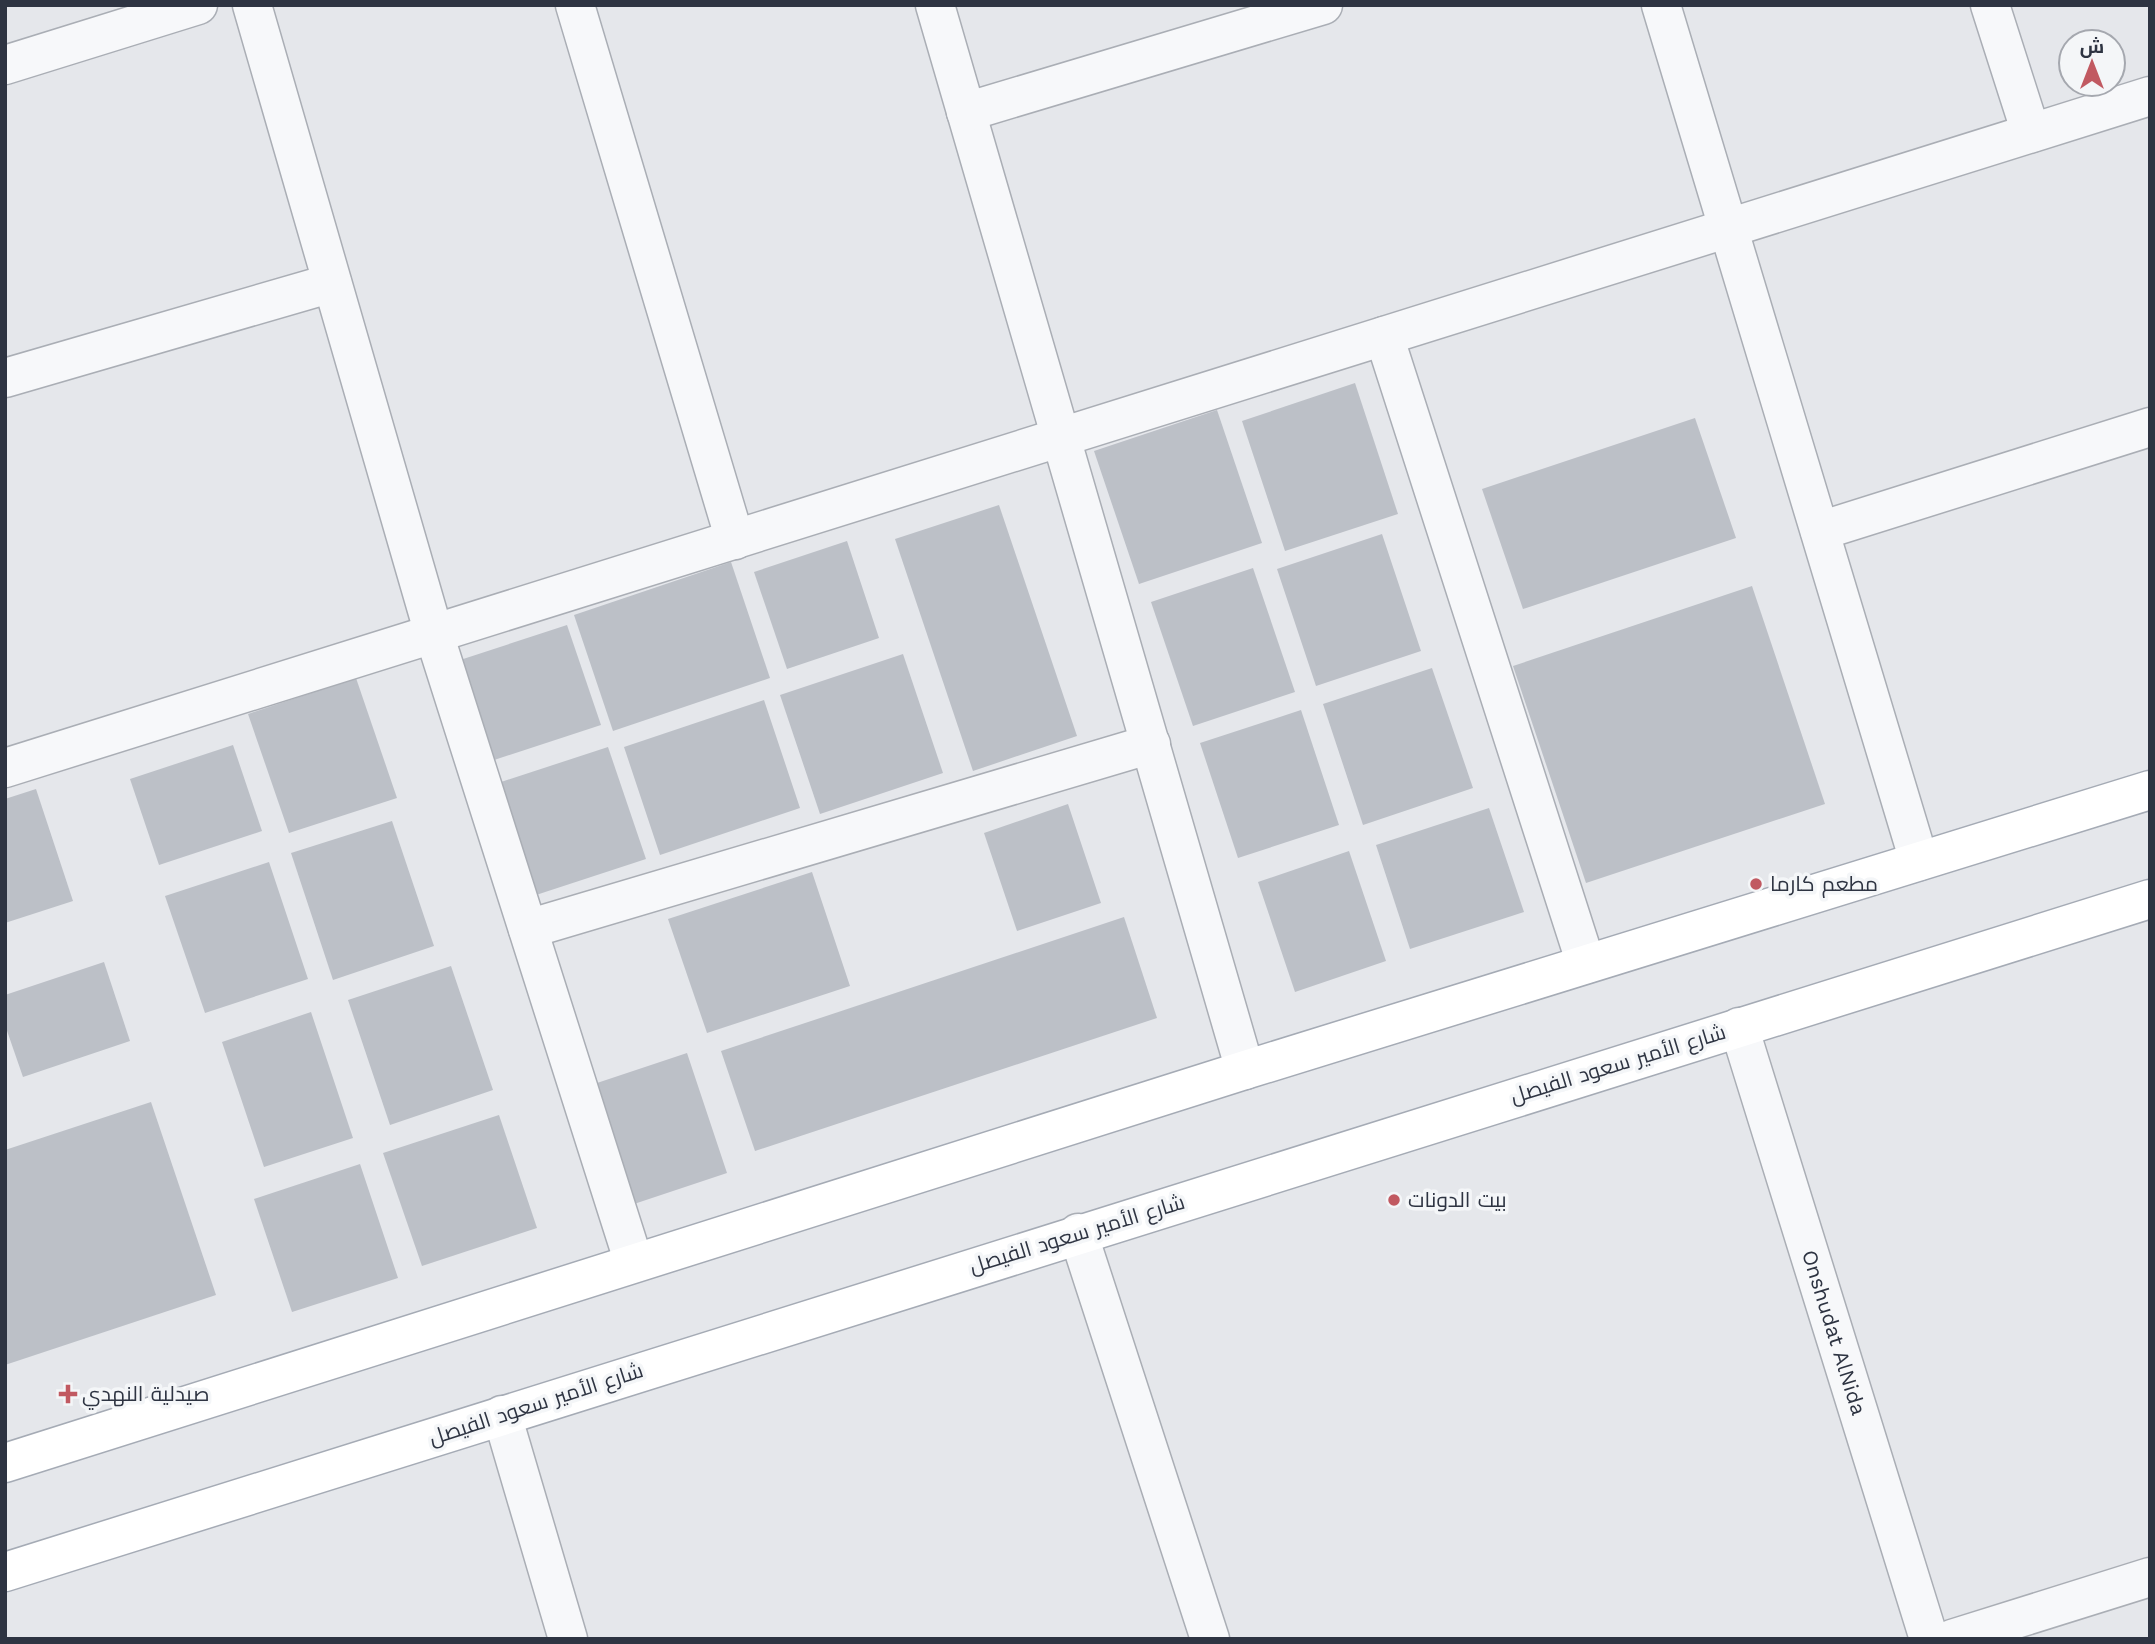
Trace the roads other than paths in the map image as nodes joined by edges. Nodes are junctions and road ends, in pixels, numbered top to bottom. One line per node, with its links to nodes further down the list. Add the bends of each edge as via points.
1 (198, 5): 8 (street)
2 (252, 5): 13 (street)
3 (575, 5): 19 (street)
4 (935, 5): 10 (street)
5 (1323, 5): 10 (street)
6 (1661, 5): 12 (street)
7 (1990, 5): 11 (street)
8 (5, 65)
9 (2150, 96): 11 (street)
10 (966, 112): 17 (street)
11 (2031, 134): 12 (street)
12 (1729, 229): 14 (street); 18 (street)
13 (332, 283): 15 (street); 20 (street)
14 (1384, 336): 17 (street); 27 (street)
15 (5, 378)
16 (2150, 427): 18 (street)
17 (1061, 438): 19 (street); 21 (street)
18 (1820, 531): 24 (street)
19 (735, 540): 20 (street)
20 (434, 634): 22 (street); 26 (street)
21 (1150, 744): 26 (street); 29 (street)
22 (5, 768)
23 (2150, 790): 24 (main road)
24 (1919, 861): 27 (main road)
25 (2150, 898): 28 (main road, شارع الأمير سعود الفيصل)
26 (528, 929): 31 (street)
27 (1586, 964): 29 (main road)
28 (1739, 1027): 30 (main road, شارع الأمير سعود الفيصل); 38 (street, Onshudat AlNida)
29 (1245, 1070): 31 (main road)
30 (1078, 1233): 32 (main road, شارع الأمير سعود الفيصل); 37 (street)
31 (634, 1264): 33 (main road)
32 (502, 1415): 34 (main road, شارع الأمير سعود الفيصل); 36 (street)
33 (5, 1462)
34 (5, 1572)
35 (2150, 1577): 39 (street)
36 (568, 1639)
37 (1210, 1639)
38 (1929, 1639)
39 (1952, 1639)

